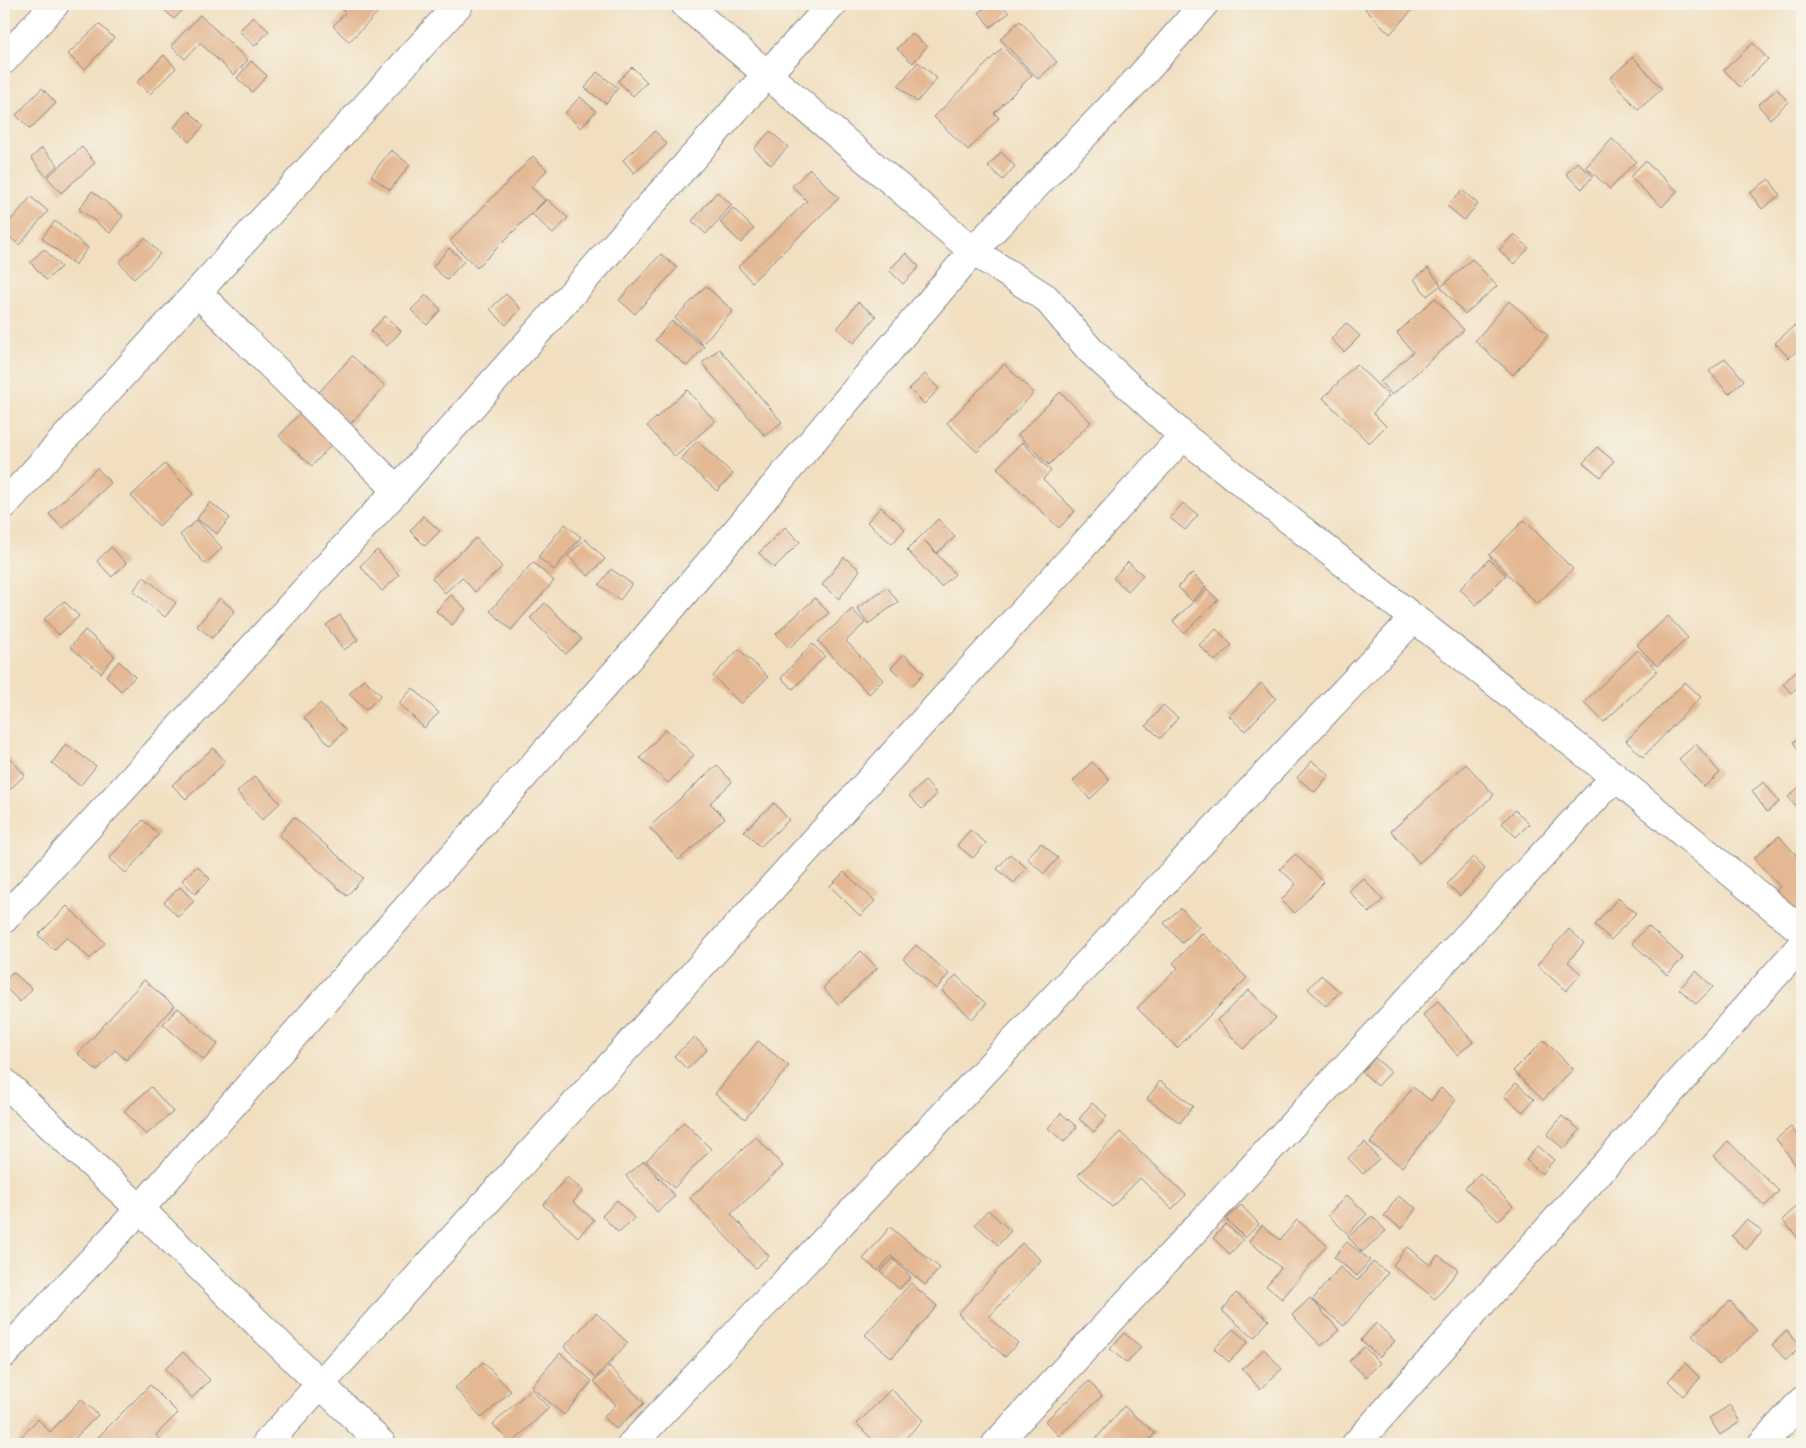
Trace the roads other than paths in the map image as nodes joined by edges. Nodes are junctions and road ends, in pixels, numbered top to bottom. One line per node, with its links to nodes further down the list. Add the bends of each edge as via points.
1 (55, 4): 6 (street)
2 (459, 4): 9 (street)
3 (685, 4): 7 (street)
4 (833, 4): 7 (street)
5 (1204, 4): 8 (street, via 1141,76)
6 (4, 60)
7 (767, 74): 8 (street); 11 (street)
8 (973, 251): 10 (street, via 1046,298 1090,350); 19 (street, via 640,645)
9 (197, 292): 11 (street); 12 (street)
10 (1183, 436): 13 (street); 21 (street)
11 (397, 490): 15 (street)
12 (4, 505)
13 (1414, 618): 14 (street); 25 (street)
14 (1615, 777): 16 (street); 26 (street)
15 (4, 919)
16 (1802, 931)
17 (1802, 946): 27 (street)
18 (4, 1082): 19 (street)
19 (140, 1210): 20 (street); 21 (street)
20 (4, 1354)
21 (320, 1385): 23 (street); 24 (street)
22 (1802, 1401): 28 (street)
23 (266, 1444)
24 (382, 1444)
25 (632, 1444)
26 (996, 1444)
27 (1356, 1444)
28 (1762, 1444)

